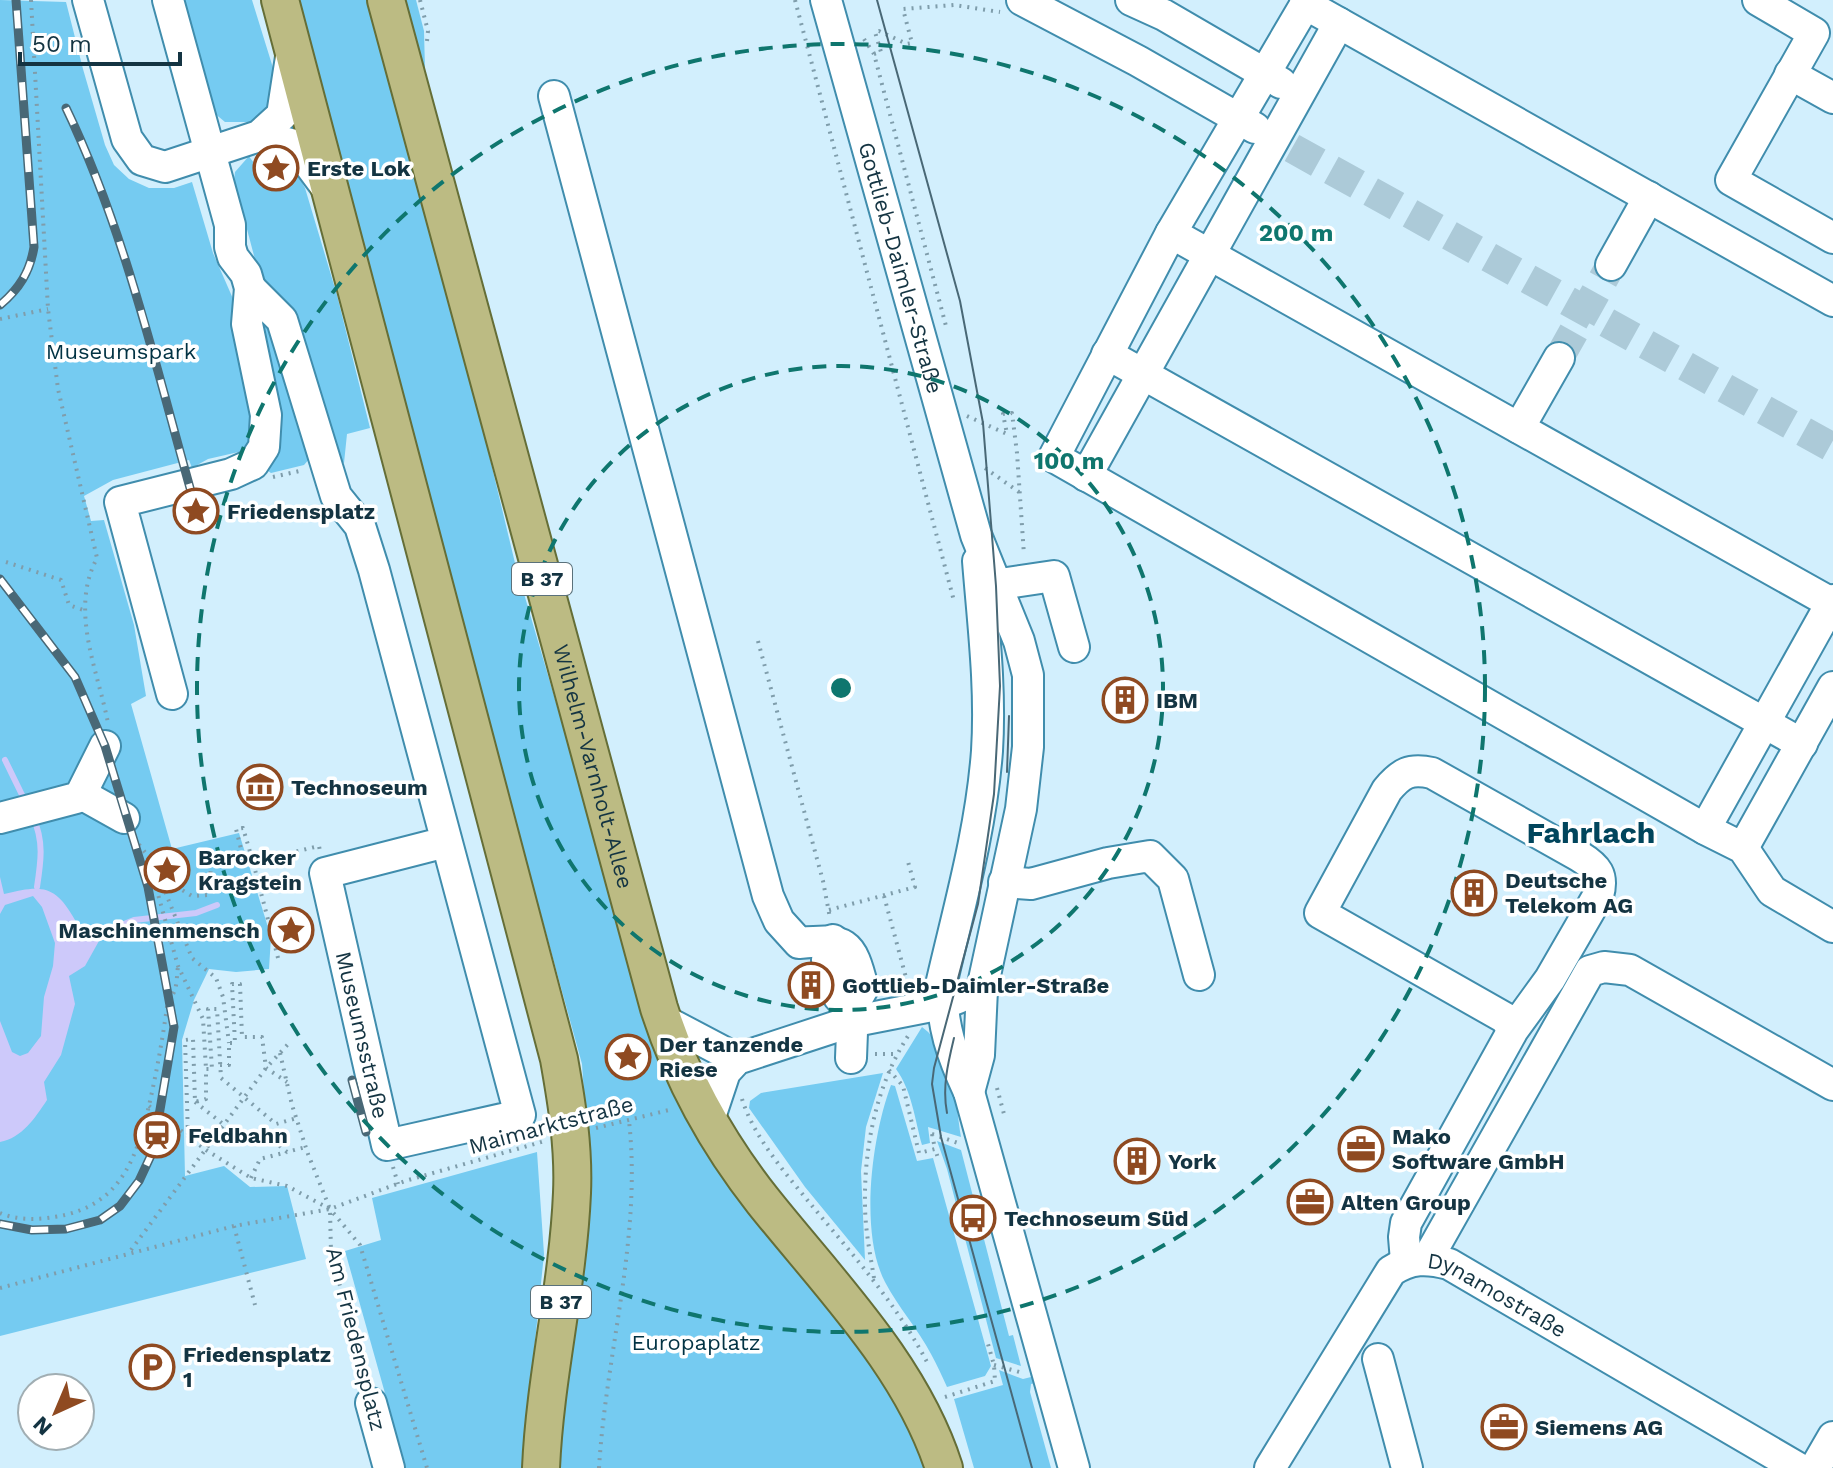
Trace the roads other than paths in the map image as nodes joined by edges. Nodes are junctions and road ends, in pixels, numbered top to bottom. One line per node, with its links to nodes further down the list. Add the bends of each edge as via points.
1 (88, 0): 22 (street, via 127,139 142,160 165,167)
2 (168, 0): 22 (street)
3 (280, 0): 12 (main road, B 37)
4 (386, 0): 58 (main road, Wilhelm-Varnholt-Allee / B 37)
5 (1131, 0): 10 (street)
6 (1758, 0): 15 (street, via 1814,33)
7 (839, 1): 36 (street, Gottlieb-Daimler-Straße)
8 (1306, 2): 11 (street); 14 (street)
9 (1013, 7): 13 (street)
10 (1164, 15): 13 (street); 14 (street)
11 (1339, 23): 16 (street); 23 (street)
12 (292, 43): 20 (street, via 282,115); 24 (main road, B 37)
13 (1138, 61): 19 (street)
14 (1265, 74): 16 (street); 19 (street)
15 (1790, 74): 18 (street); 26 (street, via 1731,180)
16 (1300, 94): 21 (street)
17 (554, 96): 57 (street, via 768,896 779,921 799,943 833,940 850,949 863,988)
18 (1833, 98)
19 (1237, 118): 21 (street); 25 (street)
20 (259, 136): 22 (street); 24 (street, via 295,145)
21 (1283, 143): 27 (street)
22 (210, 153): 29 (street, via 230,225 244,243)
23 (1649, 197): 28 (street); 30 (street)
24 (333, 198): 70 (main road, B 37, via 559,1059 571,1135 572,1194)
25 (1171, 233): 27 (street); 31 (street)
26 (1833, 238)
27 (1210, 254): 33 (street); 34 (street)
28 (1611, 265)
29 (248, 281): 41 (street, via 247,324 266,415 264,447 253,464 231,474 120,502); 50 (street, Museumsstraße, via 282,320 336,496 360,526)
30 (1833, 301)
31 (1107, 354): 33 (street); 35 (street, via 1054,457)
32 (1559, 358): 34 (street)
33 (1142, 374): 35 (street); 43 (street)
34 (1519, 428): 37 (street)
35 (1086, 476): 49 (street)
36 (990, 590): 38 (street, via 1054,576); 39 (street, Gottlieb-Daimler-Straße); 40 (street, Gottlieb-Daimler-Straße, via 1019,641)
37 (1832, 602): 43 (street)
38 (1074, 647)
39 (988, 666): 40 (street, via 1004,658); 56 (street, Gottlieb-Daimler-Straße, via 987,749 974,847 941,985)
40 (1028, 675): 52 (street, Gottlieb-Daimler-Straße, via 1028,747)
41 (172, 694)
42 (1831, 696): 44 (street)
43 (1764, 723): 44 (street); 49 (street)
44 (1802, 744): 51 (street)
45 (105, 746): 46 (street)
46 (78, 796): 47 (street); 48 (street)
47 (0, 818)
48 (124, 818)
49 (1705, 829): 51 (street)
50 (446, 842): 50 (street, Museumsstraße, via 520,1115 387,1145 325,873)
51 (1743, 848): 53 (street, via 1772,891)
52 (1017, 864): 54 (street, via 1031,884 1150,856 1173,879); 55 (street, Gottlieb-Daimler-Straße)
53 (1833, 927)
54 (1199, 975)
55 (984, 983): 56 (street, via 964,996); 63 (street, Gottlieb-Daimler-Straße, via 979,1015)
56 (927, 1006): 57 (street); 63 (street, Gottlieb-Daimler-Straße, via 950,1052)
57 (852, 1014): 60 (street); 61 (street)
58 (663, 1020): 61 (street); 64 (main road, Wilhelm-Varnholt-Allee / B 37)
59 (1513, 1030): 59 (street, via 1505,1018 1320,913 1387,790 1406,771 1432,773 1599,871 1598,896); 65 (street, via 1406,1223 1404,1237)
60 (851, 1058)
61 (737, 1059): 64 (street)
62 (1833, 1085): 65 (street, via 1630,970 1590,971)
63 (982, 1087): 72 (street, Gottlieb-Daimler-Straße)
64 (704, 1111): 71 (main road, Wilhelm-Varnholt-Allee / B 37, via 761,1198 907,1386)
65 (1417, 1260): 73 (street, Dynamostraße, via 1391,1271); 75 (street, Dynamostraße, via 1449,1264)
66 (1378, 1359): 74 (street)
67 (371, 1403): 69 (street, Am Friedensplatz)
68 (1833, 1437): 76 (street)
69 (389, 1468)
70 (541, 1468)
71 (944, 1468)
72 (1074, 1468)
73 (1270, 1468)
74 (1407, 1468)
75 (1798, 1468)
76 (1815, 1468)

